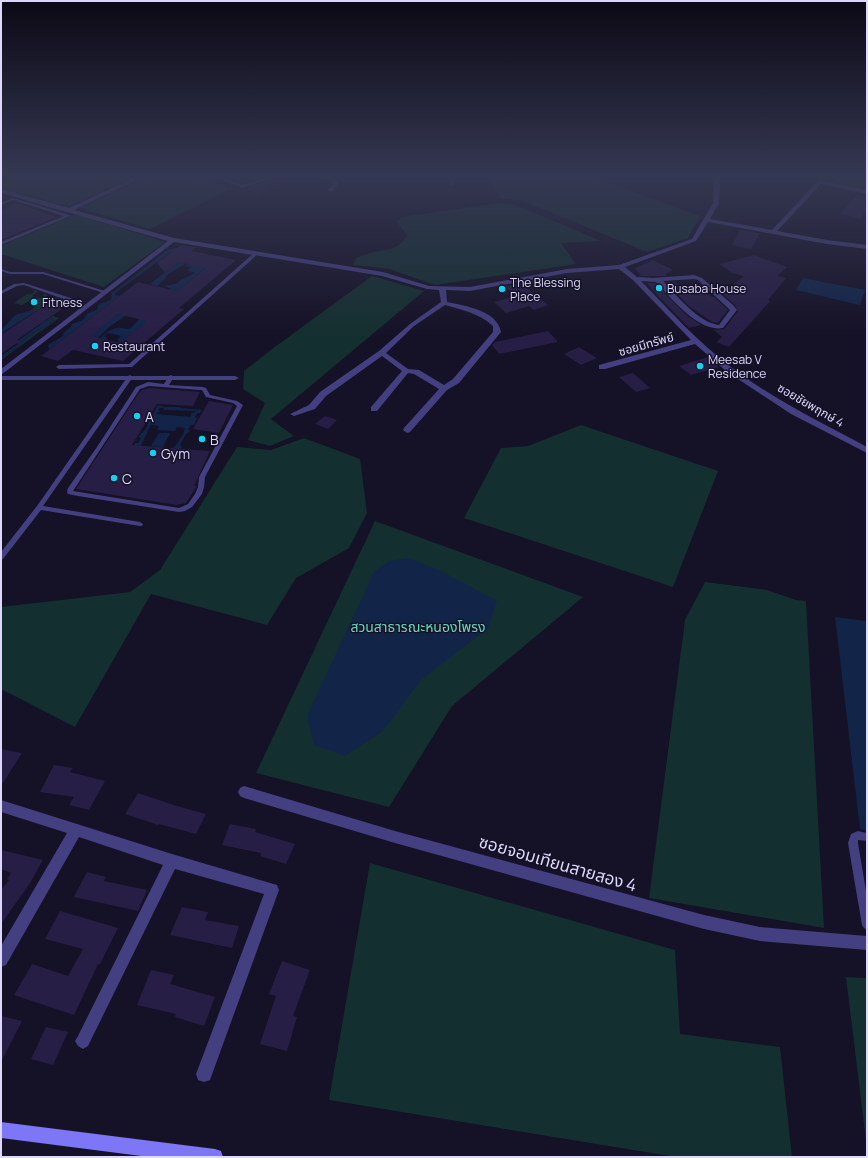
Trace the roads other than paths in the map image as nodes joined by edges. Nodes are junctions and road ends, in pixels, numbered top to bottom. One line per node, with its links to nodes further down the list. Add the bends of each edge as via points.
1 (37, 229): 8 (lane)
2 (135, 229): 7 (street)
3 (701, 229): 11 (street, via 694,240)
4 (757, 229): 6 (street)
5 (776, 229): 6 (street)
6 (773, 232): 9 (street)
7 (173, 240): 10 (street); 16 (street)
8 (1, 244)
9 (867, 247)
10 (257, 253): 15 (street, via 383,274 429,288); 22 (lane, via 130,366)
11 (620, 267): 13 (street, ซอยชัยพฤกษ์ 4); 15 (street, via 567,271 470,289)
12 (1, 270): 16 (lane, via 10,273 43,273)
13 (635, 279): 14 (street); 20 (street, ซอยชัยพฤกษ์ 4)
14 (658, 280): 14 (street, via 689,276 700,278 734,310 721,327 711,326 697,317)
15 (442, 288): 18 (street)
16 (106, 292): 19 (street)
17 (1, 293): 19 (lane, via 16,284 24,284 80,304)
18 (444, 303): 21 (street, via 412,325); 31 (street, via 475,312 491,320 496,325 496,332 460,377)
19 (90, 305): 25 (street)
20 (696, 341): 23 (street, ซอยมีทรัพย์); 35 (street, ซอยชัยพฤกษ์ 4, via 729,369 794,412)
21 (382, 353): 24 (street); 33 (street, via 323,394 312,407)
22 (59, 367)
23 (602, 368)
24 (406, 371): 31 (street, via 416,372); 32 (street)
25 (1, 373)
26 (130, 377): 27 (street); 28 (street); 36 (lane)
27 (171, 377): 29 (street); 30 (lane)
28 (1, 378)
29 (235, 378)
30 (166, 386): 30 (lane, via 148,384 138,388 70,492 179,510 185,510 191,505 201,488 200,481 240,406 235,402 208,396 201,388)
31 (444, 388): 34 (street)
32 (374, 409)
33 (294, 414)
34 (407, 430)
35 (867, 450)
36 (38, 508): 37 (lane); 38 (lane)
37 (140, 524)
38 (1, 557)
39 (244, 792): 45 (street, ซอยจอมเทียนสายสอง 4, via 395,837 704,922 760,934)
40 (1, 806): 41 (street)
41 (76, 830): 43 (street); 46 (street)
42 (867, 837): 44 (lane, via 858,835 854,837 853,843)
43 (172, 861): 47 (street); 48 (street, via 272,890)
44 (867, 925)
45 (867, 943)
46 (1, 960)
47 (84, 1041)
48 (204, 1074)
49 (1, 1130): 50 (main road)
50 (215, 1157)

